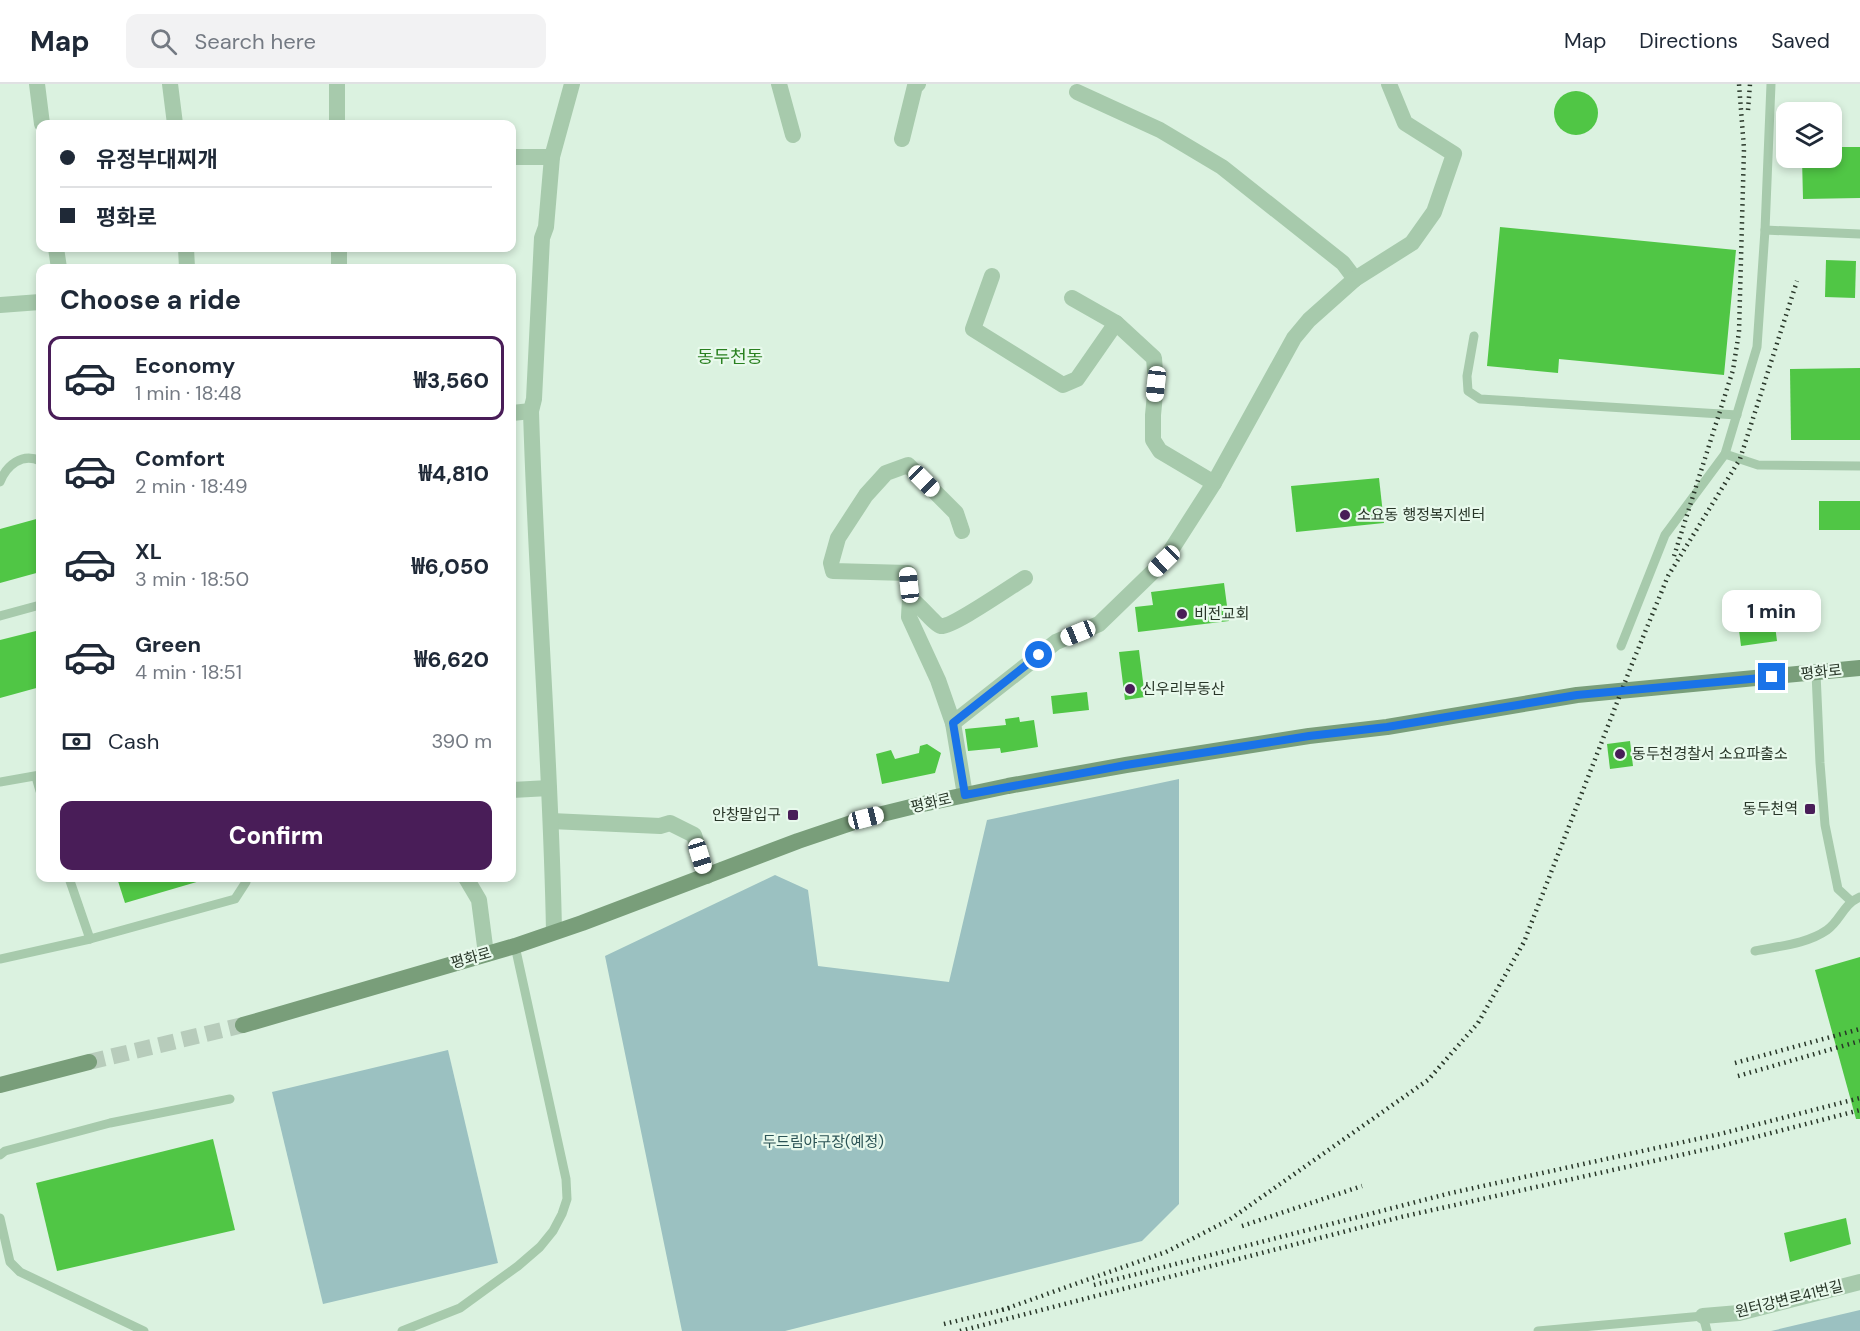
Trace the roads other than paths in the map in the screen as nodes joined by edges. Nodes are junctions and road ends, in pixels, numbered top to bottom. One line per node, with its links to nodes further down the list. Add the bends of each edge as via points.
1 (37, 84): 10 (street)
2 (170, 84): 11 (street)
3 (337, 84): 12 (street)
4 (572, 84): 16 (street)
5 (779, 84): 13 (street)
6 (1389, 84): 20 (street, via 1405,123 1454,154 1434,212 1412,243)
7 (1771, 84): 17 (lane)
8 (915, 85): 14 (street)
9 (1077, 92): 20 (street, via 1160,130 1222,167 1342,263)
10 (42, 120)
11 (175, 120)
12 (337, 120)
13 (793, 135)
14 (902, 139)
15 (516, 157): 16 (street)
16 (552, 157): 26 (street, via 542,238)
17 (1765, 230): 18 (lane); 28 (lane, via 1757,346)
18 (1860, 234)
19 (992, 276): 24 (street, via 973,329 1063,385 1077,379)
20 (1355, 279): 33 (street, via 1294,338)
21 (1072, 298): 24 (street)
22 (36, 302): 23 (street)
23 (0, 305)
24 (1116, 323): 33 (street, via 1154,358 1153,441 1160,451)
25 (1474, 336): 28 (lane, via 1468,391 1480,399)
26 (531, 411): 27 (street); 45 (street)
27 (516, 413)
28 (1737, 415): 29 (lane)
29 (1725, 454): 31 (lane, via 1758,465); 39 (lane, via 1665,535)
30 (36, 459): 32 (lane, via 16,461 5,470)
31 (1860, 466)
32 (0, 482)
33 (1214, 483): 42 (street, via 1164,561 1100,624 1056,642)
34 (962, 531): 36 (street, via 956,513 908,465 886,473 866,495 838,538 831,563 833,571 908,573)
35 (1025, 578): 36 (street, via 943,626)
36 (910, 598): 42 (street, via 909,617)
37 (36, 606): 38 (lane)
38 (0, 616)
39 (1621, 646)
40 (1860, 668): 41 (main road, 평화로)
41 (1816, 673): 47 (main road, 평화로, via 1577,695 1126,765); 53 (lane, via 1825,825 1838,889)
42 (953, 723): 47 (street)
43 (36, 776): 44 (lane)
44 (0, 782)
45 (549, 789): 46 (street); 48 (street)
46 (516, 790)
47 (965, 795): 49 (main road, 평화로, via 866,818)
48 (551, 821): 49 (street, via 660,826 670,823 694,836); 54 (street)
49 (707, 876): 54 (main road, 평화로)
50 (70, 882): 55 (lane)
51 (246, 882): 55 (lane, via 235,899)
52 (468, 882): 58 (street, via 479,900)
53 (1855, 899): 57 (lane, via 1829,928 1810,939)
54 (554, 933): 56 (main road, 평화로)
55 (90, 939): 59 (lane)
56 (515, 946): 58 (main road, 평화로); 69 (lane, via 566,1179 567,1199 553,1231 518,1266 460,1308)
57 (1755, 951)
58 (486, 954): 60 (main road, 평화로)
59 (0, 959)
60 (243, 1024)
61 (89, 1062): 62 (main road)
62 (0, 1085)
63 (230, 1099): 64 (lane, via 110,1123)
64 (0, 1155)
65 (0, 1218): 68 (lane, via 10,1262 20,1272)
66 (1860, 1282): 67 (street, 원터강변로41번길)
67 (1705, 1323): 70 (lane, 원터강변로41번길)
68 (144, 1331)
69 (402, 1331)
70 (1538, 1331)

